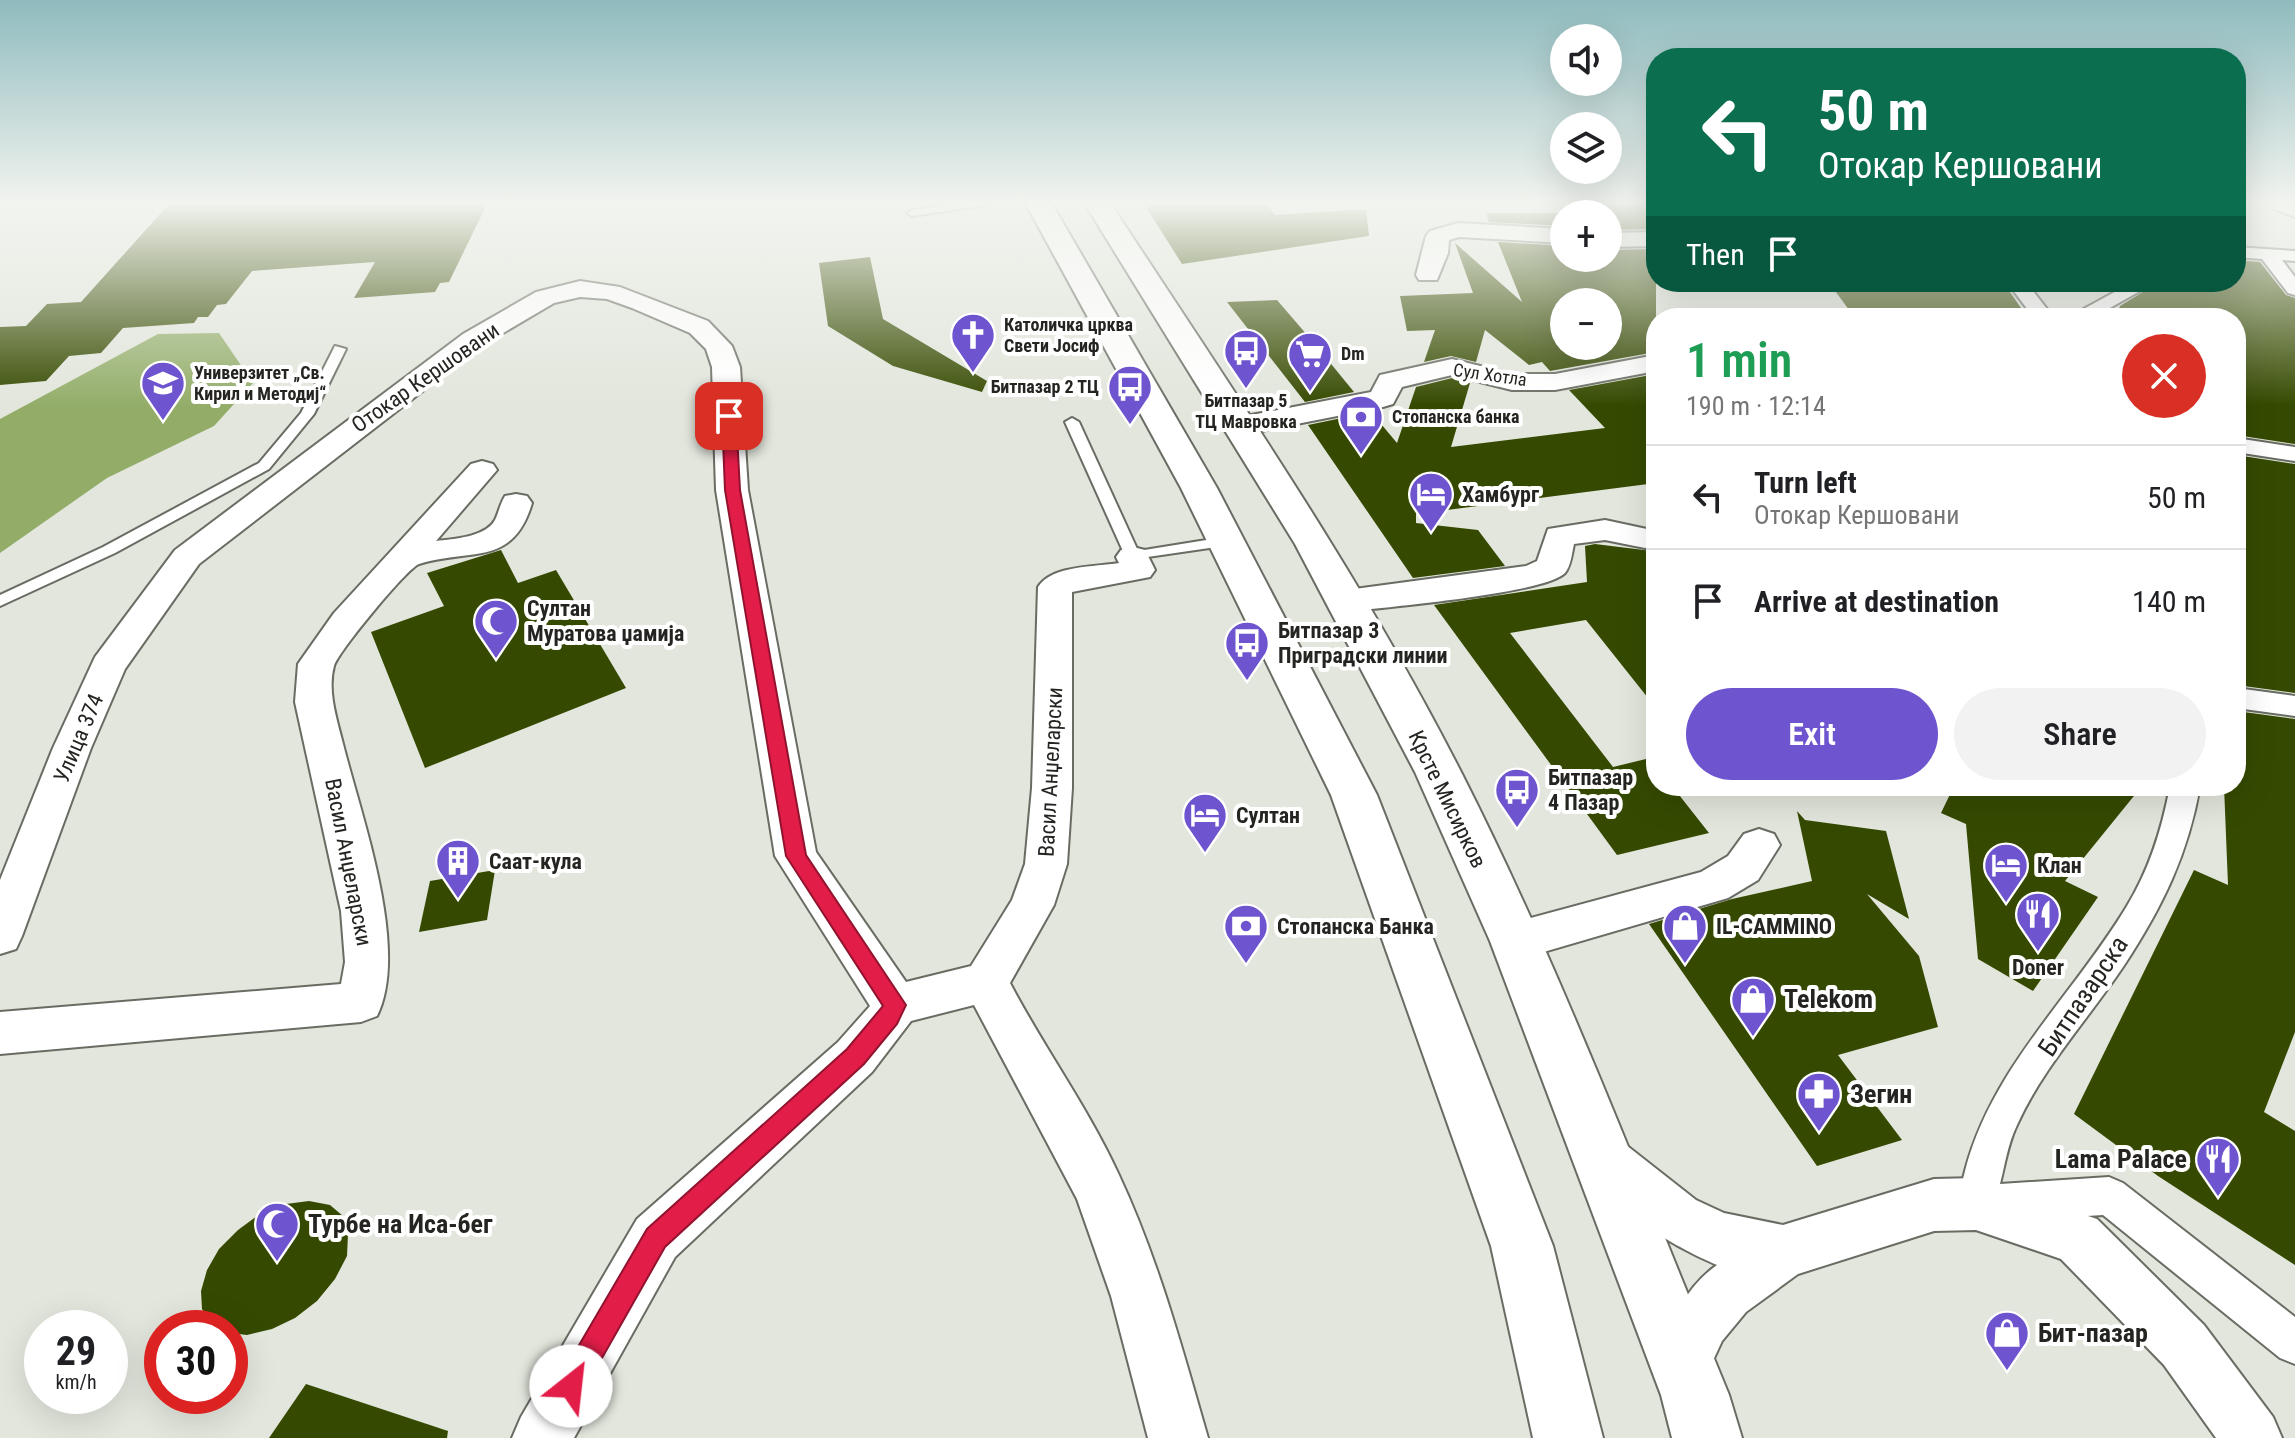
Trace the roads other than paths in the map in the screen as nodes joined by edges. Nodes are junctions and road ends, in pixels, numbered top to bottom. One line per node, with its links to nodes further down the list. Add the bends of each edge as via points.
1 (1077, 271): 20 (street)
2 (1141, 271): 14 (street, Крсте Мисирков)
3 (1429, 271): 5 (street)
4 (2281, 271): 6 (street)
5 (1428, 275)
6 (2295, 289)
7 (2024, 292): 9 (street)
8 (2128, 292): 10 (street)
9 (2036, 308)
10 (2096, 308)
11 (340, 349): 24 (lane, via 307,414 264,466 109,550)
12 (1646, 365): 14 (street, Сул Хотла, via 1555,382 1512,382 1452,367 1390,381 1383,398)
13 (1072, 422): 23 (lane)
14 (1241, 426): 25 (street, Крсте Мисирков)
15 (2246, 447): 16 (street)
16 (2295, 454)
17 (482, 470): 21 (street, Васил Анџеларски)
18 (516, 503): 21 (street, via 508,527 493,537)
19 (1645, 538): 25 (street, via 1605,530 1559,536 1552,567 1534,576)
20 (1225, 542): 23 (lane); 42 (street, via 1354,795 1522,1246)
21 (407, 555): 34 (street, Васил Анџеларски, via 346,621 316,664 314,702 363,911 368,962 361,1002)
22 (187, 557): 30 (street, Улица 374, via 108,666); 33 (street, Отокар Кершовани, via 423,375 545,297 580,289 611,292 699,327 719,346 726,367 732,490 796,856)
23 (1136, 563): 32 (street, Васил Анџеларски, via 1055,587 1046,864 1032,905)
24 (0, 601)
25 (1347, 601): 31 (street, Крсте Мисирков, via 1438,772)
26 (2246, 699): 27 (street)
27 (2295, 706)
28 (2184, 796): 36 (street, Битпазарска, via 2173,841 2144,905 2003,1112)
29 (1759, 845): 31 (street, via 1743,868 1713,886)
30 (0, 936)
31 (1516, 941): 35 (street, Крсте Мисирков)
32 (986, 982): 33 (street); 41 (street, via 1085,1160 1132,1272)
33 (895, 1005): 40 (street, via 855,1057 656,1238)
34 (0, 1033)
35 (1602, 1158): 37 (street, via 1677,1218 1719,1239); 39 (street, Крсте Мисирков)
36 (1976, 1204): 37 (street, via 1934,1205); 38 (street, via 2109,1196); 44 (street, via 2078,1238 2184,1345)
37 (1783, 1252): 39 (street, via 1726,1292 1702,1321)
38 (2295, 1343)
39 (1683, 1362): 43 (street, Крсте Мисирков)
40 (542, 1438)
41 (1178, 1438)
42 (1568, 1438)
43 (1707, 1438)
44 (2252, 1438)

